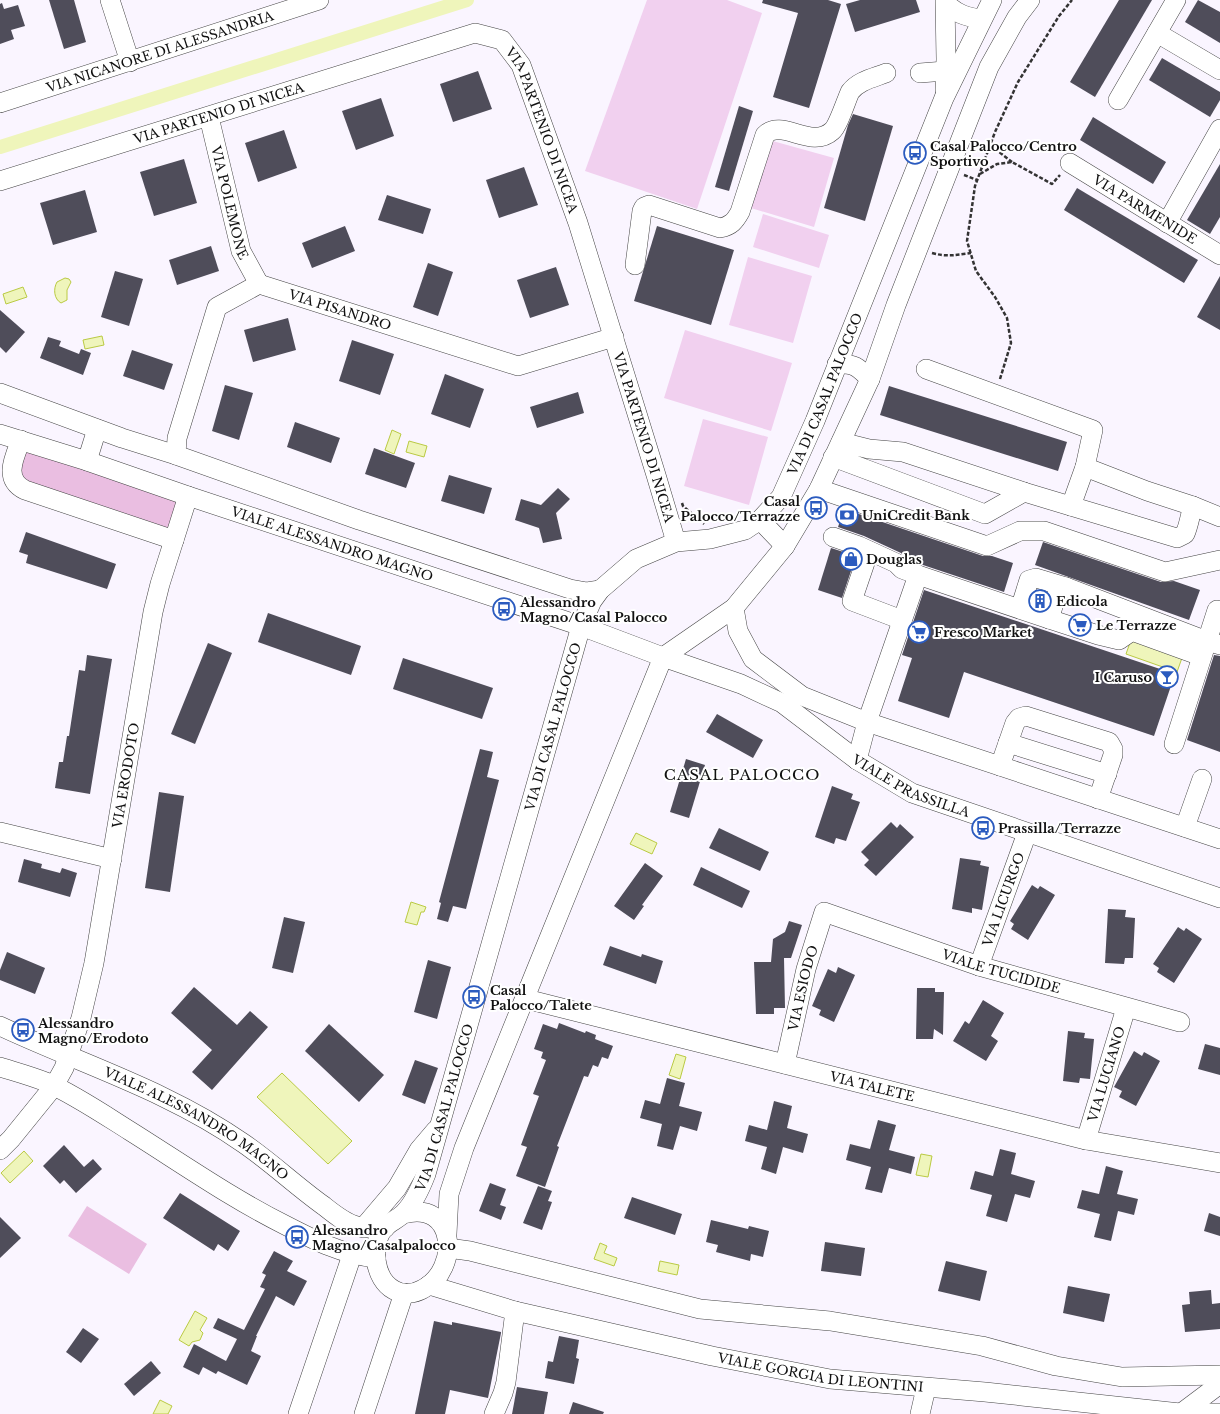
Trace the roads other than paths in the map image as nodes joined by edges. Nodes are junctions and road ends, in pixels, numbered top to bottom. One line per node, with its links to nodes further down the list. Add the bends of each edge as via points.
1 (110, 0): 9 (street)
2 (319, 0): 9 (street, VIA NICANORE DI ALESSANDRIA)
3 (992, 0): 7 (street, VIA DI CASAL PALOCCO)
4 (1030, 0): 21 (street, via 1017,17 989,67)
5 (1176, 0): 8 (street)
6 (945, 2): 7 (street, via 953,10 970,18); 11 (street)
7 (981, 19): 14 (street, VIA DI CASAL PALOCCO)
8 (1157, 33): 10 (street); 15 (street)
9 (130, 62): 16 (street, VIA NICANORE DI ALESSANDRIA)
10 (1220, 70)
11 (945, 71): 13 (street); 14 (street)
12 (886, 73): 25 (street, via 854,86 833,130 826,136 815,138 775,129 769,132 765,136 734,223 720,228 649,205 644,207)
13 (920, 73)
14 (944, 98): 19 (street, VIA DI CASAL PALOCCO)
15 (1118, 100)
16 (0, 103)
17 (209, 117): 22 (street, VIA PARTENIO DI NICEA); 26 (street, VIA POLEMONE, via 241,251); 27 (street, VIA PARTENIO DI NICEA, via 475,33 502,40 521,65 578,223)
18 (1220, 129): 23 (street)
19 (920, 160): 21 (street, via 927,169 936,173); 28 (street, VIA DI CASAL PALOCCO)
20 (1070, 163): 23 (street, VIA PARMENIDE)
21 (948, 172): 30 (street, via 896,304)
22 (0, 181)
23 (1167, 223): 24 (street, VIA PARMENIDE)
24 (1220, 255)
25 (635, 265)
26 (260, 284): 27 (street, VIA PISANDRO, via 518,366); 36 (street, via 217,307 177,438)
27 (614, 338): 48 (street, VIA PARTENIO DI NICEA)
28 (837, 364): 30 (street, via 849,364 859,368); 45 (street, VIA DI CASAL PALOCCO, via 781,497)
29 (926, 368): 38 (street, via 1093,430)
30 (870, 379): 35 (street)
31 (0, 393): 32 (street)
32 (97, 429): 36 (street); 37 (street)
33 (0, 434): 34 (street, VIALE ALESSANDRO MAGNO)
34 (21, 440): 37 (street, VIALE ALESSANDRO MAGNO); 47 (street, via 12,471 18,486)
35 (837, 450): 39 (street); 40 (street, via 903,452); 40 (street, via 985,514)
36 (176, 455): 54 (street, via 359,520 570,589 587,592)
37 (87, 461): 41 (street, VIALE ALESSANDRO MAGNO)
38 (1084, 467): 42 (street); 43 (street)
39 (819, 489): 49 (street); 51 (street, via 987,546 1020,532 1044,531 1165,572)
40 (1024, 492): 42 (street)
41 (188, 496): 47 (street, VIA ERODOTO); 60 (street, VIALE ALESSANDRO MAGNO)
42 (1071, 506): 43 (street, via 1177,538 1185,534)
43 (1193, 506): 44 (street)
44 (1220, 517)
45 (760, 520): 48 (street, VIA DI CASAL PALOCCO, via 738,532 710,539); 49 (street)
46 (833, 537): 50 (street)
47 (174, 540): 75 (street, VIA ERODOTO, via 152,619)
48 (676, 542): 54 (street, VIA DI CASAL PALOCCO, via 636,559)
49 (785, 546): 55 (street)
50 (869, 551): 52 (street, via 896,563 902,569); 59 (street, via 852,601)
51 (1220, 560)
52 (918, 574): 56 (street); 59 (street)
53 (1066, 587): 56 (street, via 1036,578 1029,580); 58 (street, via 1057,594); 61 (street)
54 (600, 590): 60 (street, VIA DI CASAL PALOCCO)
55 (734, 608): 62 (street); 63 (street, via 738,631 753,659 802,696)
56 (1020, 609): 58 (street)
57 (1220, 611): 61 (street, via 1217,610)
58 (1049, 618): 61 (street, via 1119,640 1132,631)
59 (902, 620): 63 (street)
60 (581, 626): 62 (street, VIALE ALESSANDRO MAGNO); 87 (street, VIA DI CASAL PALOCCO)
61 (1209, 647): 65 (street)
62 (663, 657): 66 (street, VIALE PRASSILLA, via 741,684 782,703); 79 (street)
63 (867, 722): 66 (street); 67 (street)
64 (1008, 743): 67 (street); 68 (street); 68 (street, via 1019,718 1026,716 1044,721 1108,742 1113,749 1113,755)
65 (1174, 744)
66 (857, 760): 73 (street, VIALE PRASSILLA, via 912,793)
67 (1000, 766): 70 (street)
68 (1107, 774): 70 (street)
69 (1202, 779): 71 (street)
70 (1098, 798): 71 (street)
71 (1185, 827): 74 (street)
72 (0, 832): 75 (street)
73 (1027, 833): 76 (street, VIALE PRASSILLA); 78 (street, VIA LICURGO)
74 (1220, 839)
75 (112, 859): 83 (street, VIA ERODOTO, via 90,986)
76 (1220, 898)
77 (824, 912): 78 (street, VIALE TUCIDIDE); 84 (street, VIA ESIODO, via 806,968)
78 (978, 966): 80 (street, VIALE TUCIDIDE)
79 (526, 999): 84 (street, VIA TALETE); 94 (street, via 464,1148 449,1194)
80 (1126, 1008): 81 (street, VIALE TUCIDIDE); 88 (street, VIA LUCIANO)
81 (1180, 1022)
82 (0, 1026): 83 (street, VIALE ALESSANDRO MAGNO)
83 (69, 1056): 86 (street, VIA ERODOTO); 92 (street, VIALE ALESSANDRO MAGNO, via 169,1099 212,1122 343,1220)
84 (785, 1064): 88 (street, VIA TALETE)
85 (0, 1068): 86 (street)
86 (54, 1086): 89 (street); 95 (street, via 253,1208)
87 (440, 1124): 91 (street, VIA DI CASAL PALOCCO, via 424,1179); 92 (street, via 419,1150 397,1188)
88 (1086, 1140): 90 (street, VIA TALETE)
89 (0, 1150)
90 (1220, 1163)
91 (403, 1214): 93 (street, VIA DI CASAL PALOCCO); 94 (street, via 418,1211 432,1215 441,1222)
92 (364, 1228): 93 (street, VIALE ALESSANDRO MAGNO)
93 (384, 1228): 96 (street, via 377,1242)
94 (448, 1241): 97 (street, via 443,1268); 100 (street, via 470,1251 700,1309 830,1321 982,1346 1056,1366 1122,1378)
95 (352, 1255): 96 (street); 104 (street)
96 (376, 1258): 98 (street, via 386,1283 393,1290)
97 (429, 1285): 98 (street, via 418,1292); 99 (street, VIALE GORGIA DI LEONTINI)
98 (404, 1293): 105 (street)
99 (514, 1311): 102 (street, VIALE GORGIA DI LEONTINI, via 712,1356 815,1376); 106 (street, via 506,1382)
100 (1220, 1374)
101 (1220, 1384): 108 (street)
102 (926, 1388): 107 (street); 108 (street, VIALE GORGIA DI LEONTINI, via 985,1392)
103 (1220, 1413): 108 (street, VIALE GORGIA DI LEONTINI)
104 (298, 1414)
105 (364, 1414)
106 (494, 1414)
107 (920, 1414)
108 (1180, 1414)

